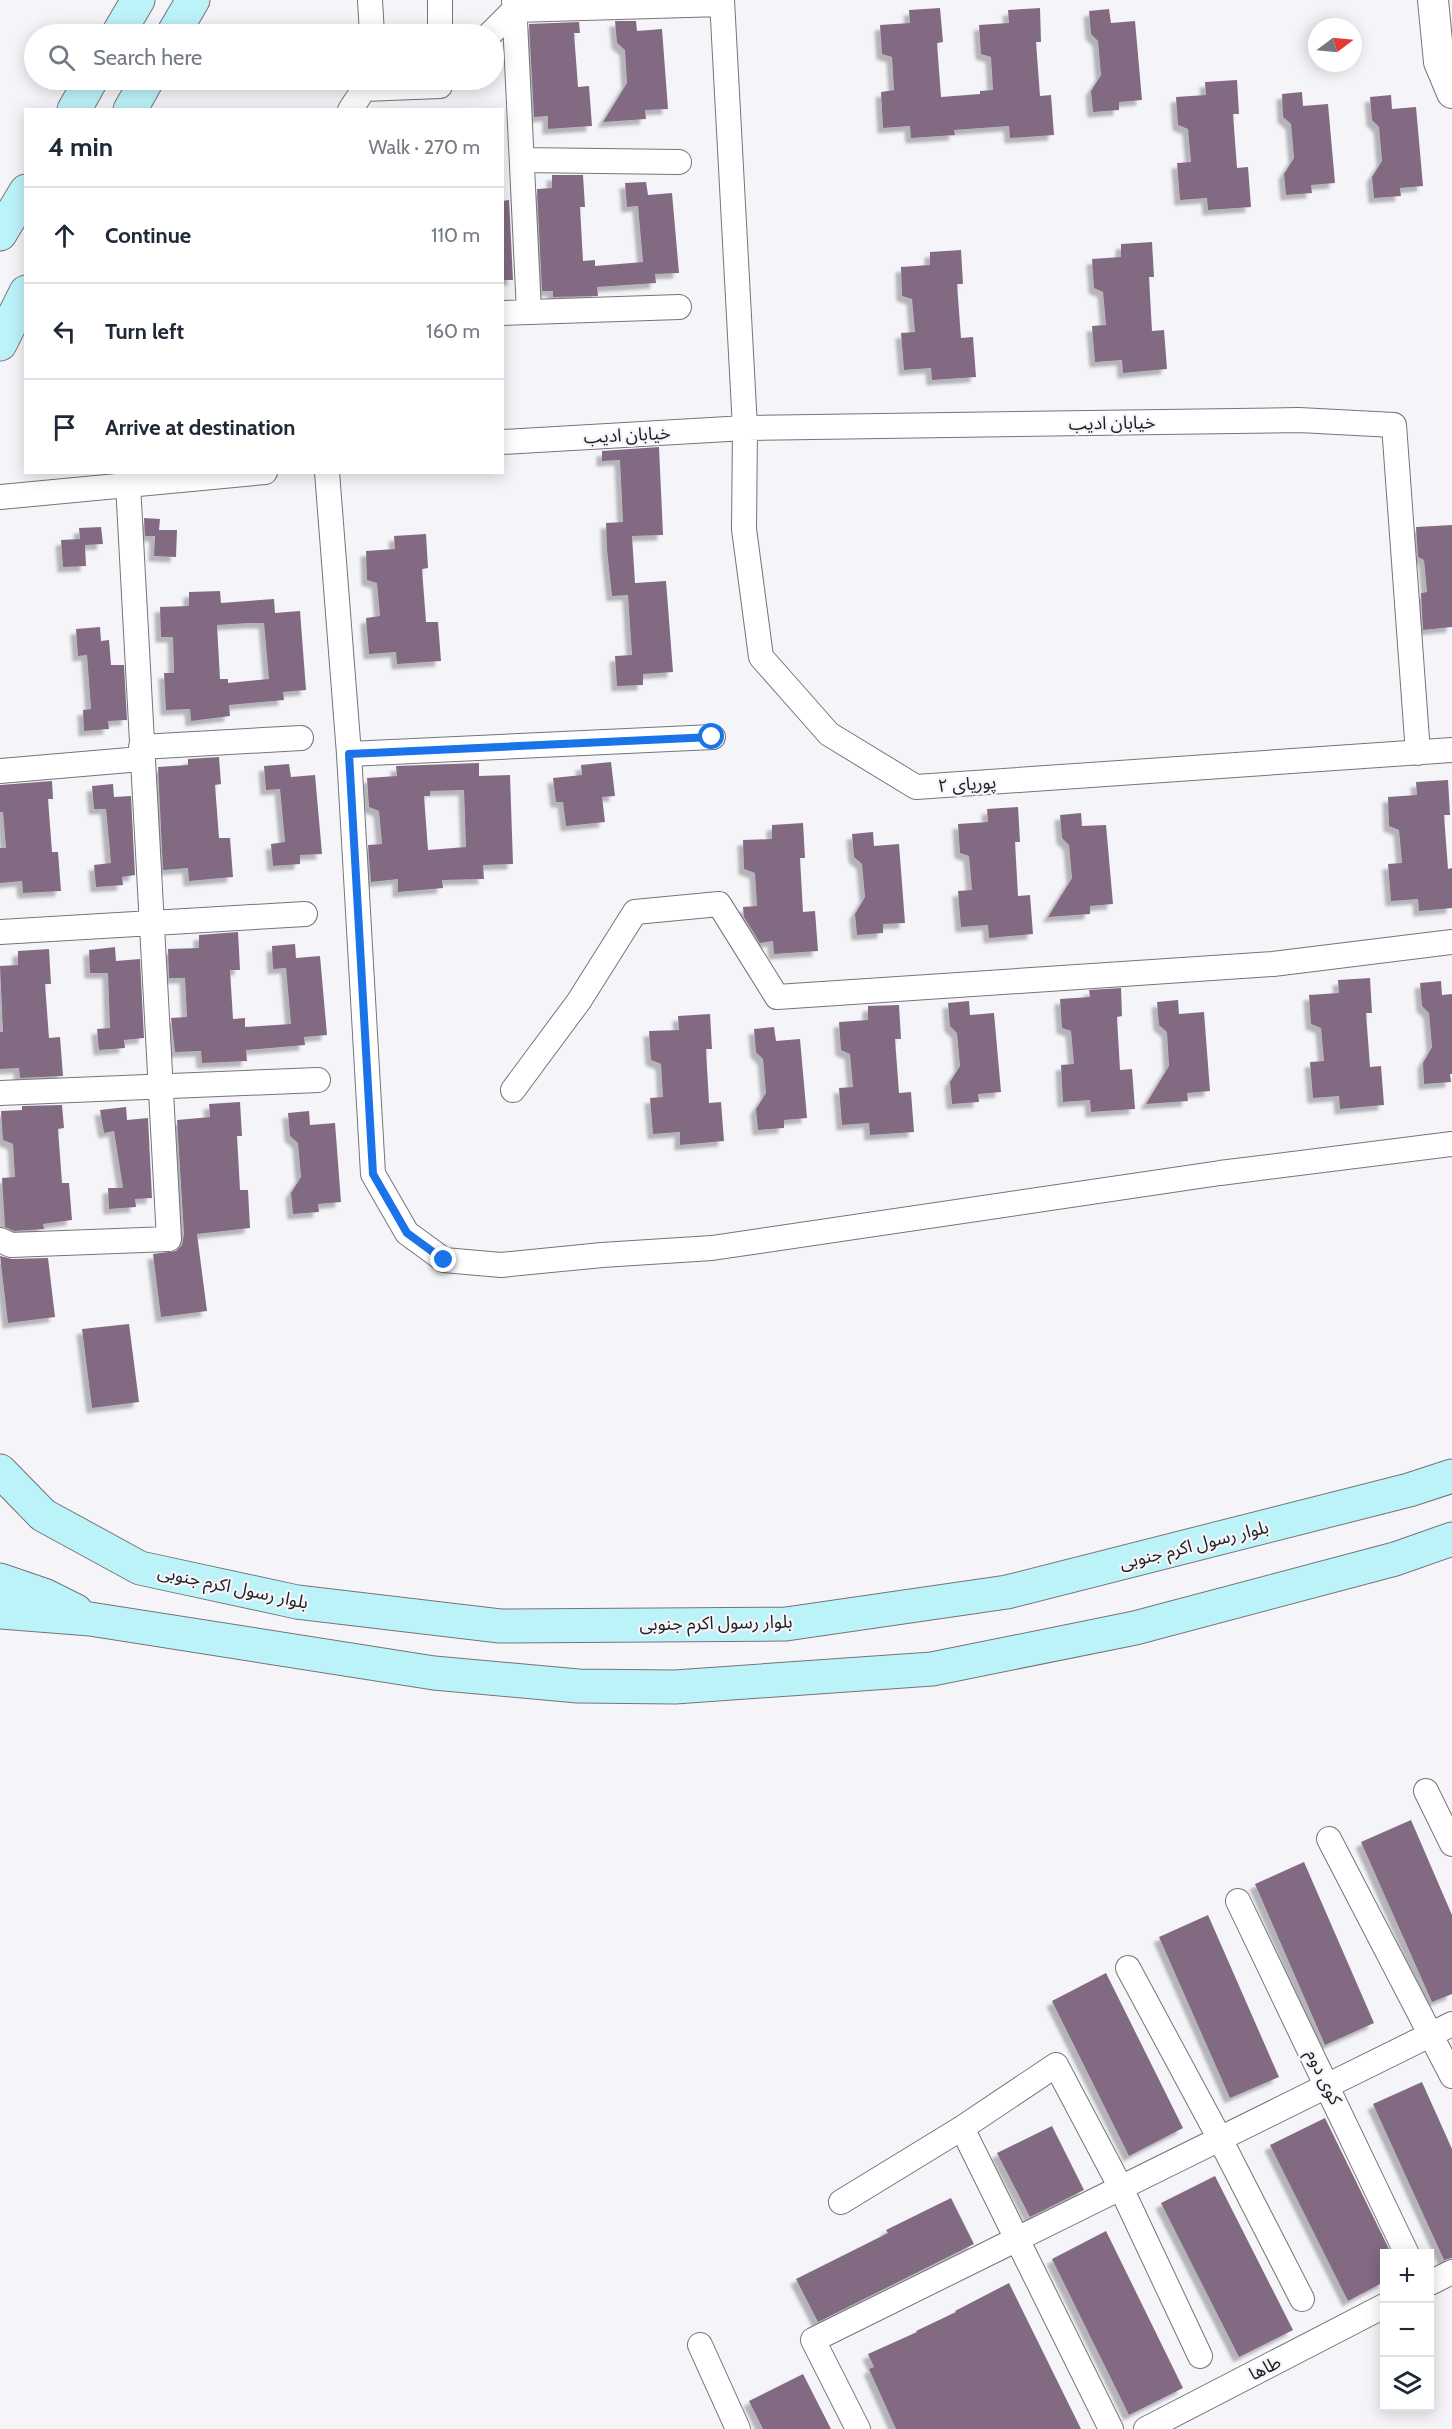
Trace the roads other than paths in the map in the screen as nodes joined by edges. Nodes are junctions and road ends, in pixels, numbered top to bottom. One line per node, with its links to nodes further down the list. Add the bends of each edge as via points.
1 (138, 0): 8 (main road)
2 (193, 0): 9 (main road)
3 (370, 0): 10 (street)
4 (440, 0): 11 (street)
5 (1433, 0): 16 (street, via 1439,62)
6 (722, 2): 7 (street); 29 (street, پوریای ۲)
7 (514, 5): 12 (street); 20 (street)
8 (124, 24)
9 (179, 24)
10 (371, 24)
11 (440, 24)
12 (498, 24)
13 (85, 90): 17 (main road)
14 (141, 90): 18 (main road)
15 (363, 90): 19 (street)
16 (1452, 93)
17 (75, 108)
18 (131, 108)
19 (351, 108)
20 (522, 160): 21 (street); 26 (street)
21 (679, 162)
22 (24, 194): 23 (main road)
23 (0, 234)
24 (24, 295): 28 (main road)
25 (679, 307): 26 (street)
26 (529, 312): 27 (street)
27 (504, 313)
28 (0, 344)
29 (745, 429): 30 (street, خیابان ادیب); 39 (street, پوریای ۲, via 744,529 761,657 829,735 916,787); 39 (street, خیابان ادیب, via 1299,420 1394,424)
30 (504, 442)
31 (242, 474): 33 (street)
32 (327, 474): 40 (street)
33 (128, 484): 34 (street); 38 (street)
34 (0, 497)
35 (712, 737): 40 (street)
36 (301, 738): 38 (street)
37 (1452, 750): 39 (street, پوریای ۲)
38 (141, 753): 41 (street); 43 (street)
39 (1418, 753)
40 (349, 754): 50 (street, via 373,1174 407,1233 444,1260 501,1265 711,1248 1220,1173)
41 (0, 771)
42 (305, 914): 43 (street)
43 (153, 923): 44 (street); 47 (street)
44 (0, 932)
45 (1452, 942): 48 (street, via 1273,964 777,997 719,904 635,912 579,1000)
46 (318, 1080): 47 (street)
47 (162, 1085): 49 (street); 51 (street, via 169,1239 11,1245)
48 (513, 1090)
49 (0, 1093)
50 (1452, 1144)
51 (0, 1240)
52 (0, 1471): 55 (main road, بلوار رسول اکرم جنوبی)
53 (1452, 1476): 55 (main road, بلوار رسول اکرم جنوبی, via 1007,1592 786,1624 500,1626 297,1602 140,1568)
54 (0, 1500): 55 (main road)
55 (44, 1515)
56 (1452, 1539): 59 (main road, via 1395,1559 1135,1628 932,1669 675,1687 578,1686 434,1673)
57 (0, 1580): 59 (main road, via 44,1595)
58 (0, 1612): 59 (main road)
59 (90, 1619)
60 (1426, 1791): 62 (street)
61 (1329, 1839): 65 (street)
62 (1452, 1844)
63 (1238, 1901): 67 (street, کوی دوم)
64 (1128, 1968): 69 (street)
65 (1442, 2029): 66 (street); 67 (street)
66 (1452, 2076)
67 (1328, 2086): 69 (street); 73 (street, کوی دوم)
68 (962, 2128): 70 (street, via 1056,2066); 71 (street); 72 (street)
69 (1220, 2139): 70 (street); 76 (street)
70 (1121, 2188): 72 (street); 79 (street)
71 (841, 2202)
72 (1017, 2240): 81 (street, via 813,2340); 82 (street)
73 (1405, 2249)
74 (1452, 2272): 75 (street)
75 (1434, 2281)
76 (1302, 2299)
77 (1380, 2308): 83 (street, طاها)
78 (700, 2344): 80 (street)
79 (1200, 2356)
80 (738, 2429)
81 (858, 2429)
82 (1111, 2429)
83 (1146, 2429)

